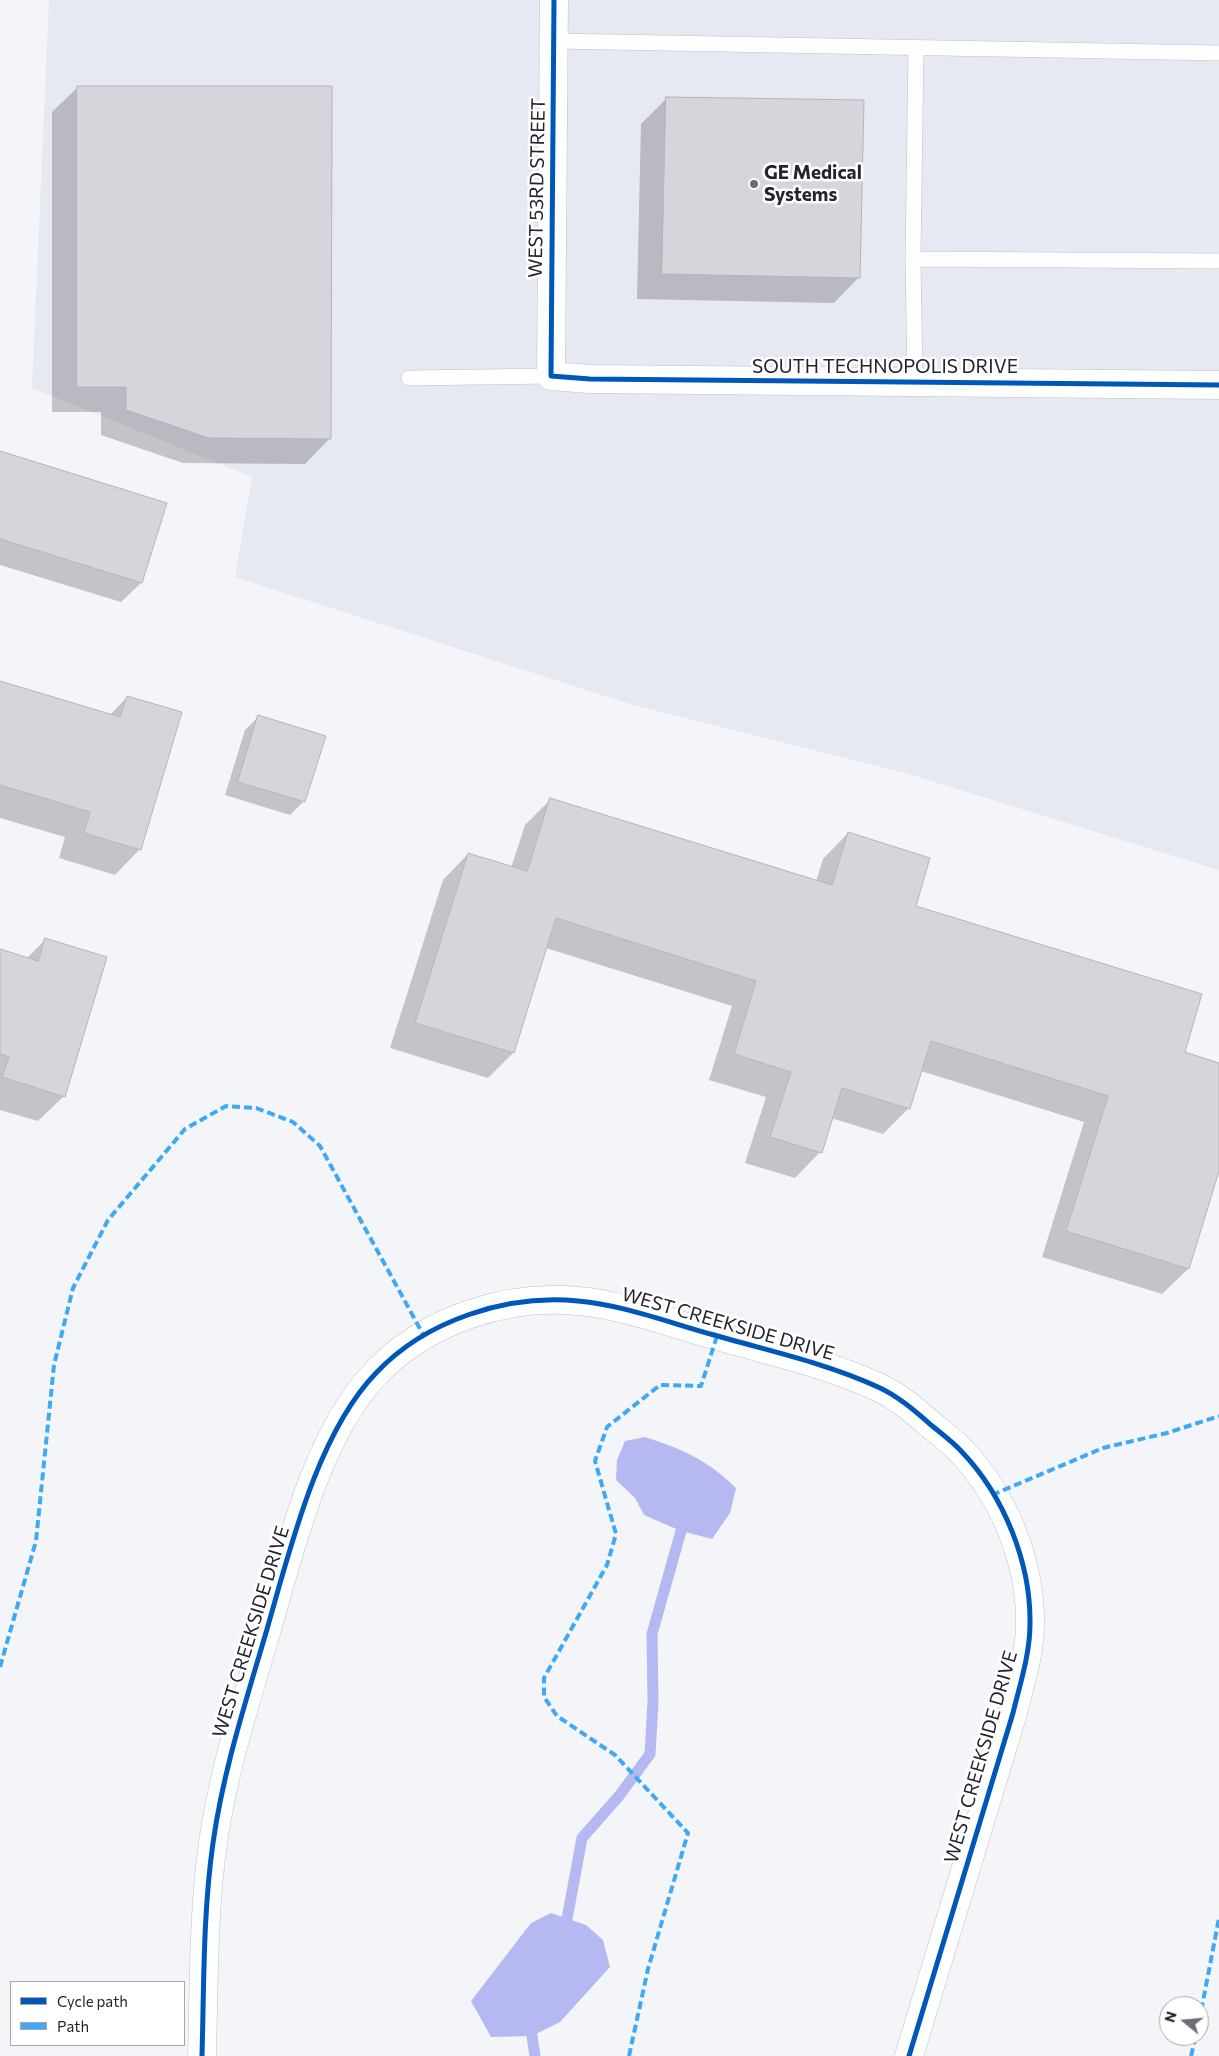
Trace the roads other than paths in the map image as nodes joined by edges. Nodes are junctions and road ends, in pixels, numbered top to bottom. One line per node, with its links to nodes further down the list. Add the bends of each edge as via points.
1 (554, 0): 2 (street, WEST 53RD STREET)
2 (554, 41): 3 (lane); 7 (street, WEST 53RD STREET)
3 (916, 48): 4 (lane); 5 (lane)
4 (1219, 53)
5 (913, 259): 6 (lane); 9 (lane)
6 (1219, 261)
7 (551, 376): 8 (lane); 9 (street, SOUTH TECHNOPOLIS DRIVE)
8 (409, 378)
9 (915, 382): 10 (street, SOUTH TECHNOPOLIS DRIVE)
10 (1219, 385)
11 (202, 2056): 12 (street, WEST CREEKSIDE DRIVE, via 208,1887 220,1802 293,1540 327,1446 348,1408 376,1373 405,1348 455,1319 526,1301 554,1299 608,1305 819,1364 883,1389 910,1407 963,1453 985,1481 1003,1514 1020,1551 1027,1587 1030,1625 1025,1664)
12 (909, 2056)

